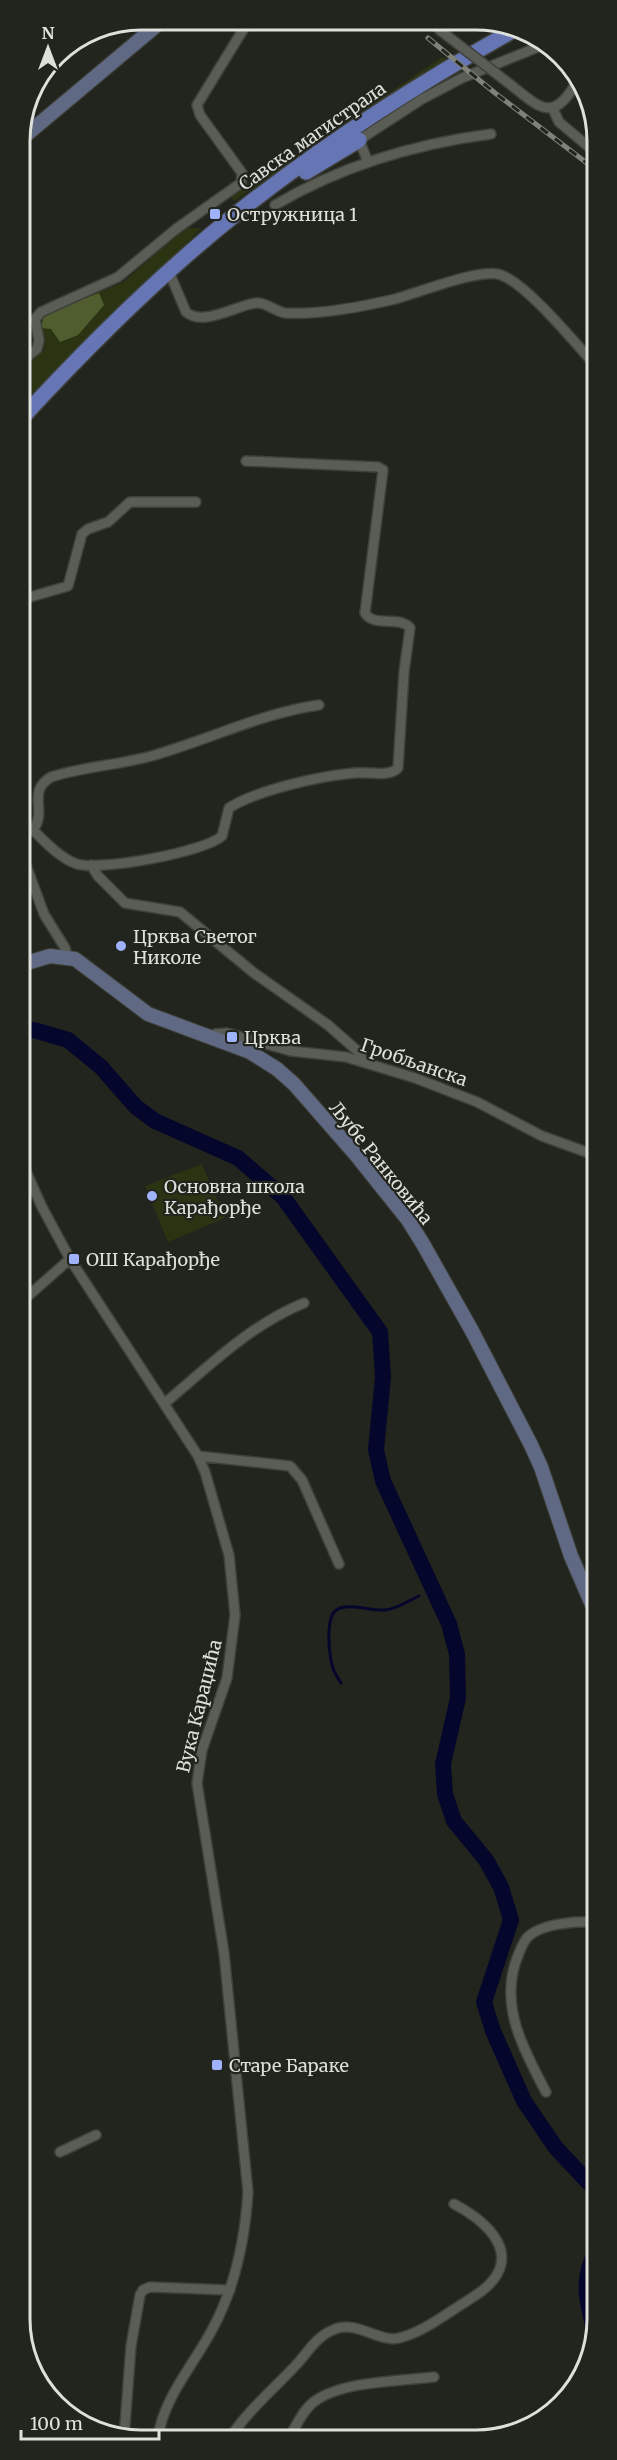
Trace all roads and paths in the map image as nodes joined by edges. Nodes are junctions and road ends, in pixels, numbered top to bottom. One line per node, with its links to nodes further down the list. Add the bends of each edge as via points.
1 (151, 30): 8 (street)
2 (243, 30): 16 (street, via 197,105 200,115 242,173 242,183 118,277 41,312 35,320 37,349)
3 (440, 30): 7 (street, bridge, via 537,106)
4 (506, 35): 13 (main road, Савска магистрала, via 389,105)
5 (536, 48): 10 (street, via 462,78)
6 (573, 88): 7 (street, via 567,99)
7 (553, 108): 11 (street, via 559,122)
8 (30, 131)
9 (491, 134): 12 (street, via 441,140)
10 (359, 140): 12 (street); 13 (main road, via 318,166)
11 (587, 145)
12 (368, 162): 14 (street)
13 (280, 181): 15 (main road, Савска магистрала)
14 (275, 205)
15 (170, 272): 17 (street, via 186,312 190,316 209,317 257,303 281,312 328,310 394,299 469,277 500,274 543,308); 18 (main road, Савска магистрала)
16 (30, 354)
17 (587, 355)
18 (30, 409)
19 (246, 461): 25 (street, via 383,470 364,613 370,619 404,623 410,628 399,765 396,771 350,773 290,784 232,806 226,813 222,836 208,845)
20 (196, 502): 21 (street, via 130,502 108,522 82,534 68,586)
21 (30, 597)
22 (319, 705): 23 (street, via 268,716 156,755 51,777 38,791 39,818)
23 (33, 830): 24 (street); 25 (street, via 68,859)
24 (30, 831)
25 (91, 865): 30 (street, via 125,903 180,912 254,973 328,1025 361,1054)
26 (30, 876): 27 (street, via 44,914)
27 (67, 956): 28 (street); 29 (street, Љубе Ранковића, via 85,963 148,1014)
28 (30, 962)
29 (213, 1038): 30 (street, Гробљанска, via 215,1034 227,1033 291,1051 337,1055); 39 (street, Љубе Ранковића, via 250,1052 284,1075 408,1220 472,1330 531,1445)
30 (362, 1062): 31 (street, Гробљанска, via 477,1102 543,1136)
31 (587, 1152)
32 (30, 1180): 33 (street, Вука Караџића)
33 (70, 1259): 34 (street); 36 (street, Вука Караџића)
34 (30, 1294)
35 (304, 1303): 36 (street, via 235,1343)
36 (165, 1403): 37 (street, Вука Караџића)
37 (198, 1456): 38 (street, via 290,1466 302,1480); 45 (street, Вука Караџића, via 229,1555 235,1615 227,1678 202,1750 197,1783 224,1953 248,2192 246,2230)
38 (339, 1564)
39 (587, 1592)
40 (587, 1922): 41 (street, via 565,1923 531,1934 512,1976 512,2012 525,2051)
41 (546, 2092)
42 (96, 2135): 43 (street)
43 (60, 2152)
44 (454, 2204): 49 (street, via 484,2223 500,2247 500,2266 483,2290 436,2321 402,2337 386,2337 350,2326 326,2334 267,2392)
45 (230, 2290): 47 (street, via 143,2290 131,2346); 48 (street, Вука Караџића, via 214,2328 176,2391)
46 (434, 2377): 50 (street, via 365,2384 322,2397 308,2408)
47 (125, 2429)
48 (160, 2430)
49 (236, 2430)
50 (294, 2430)

